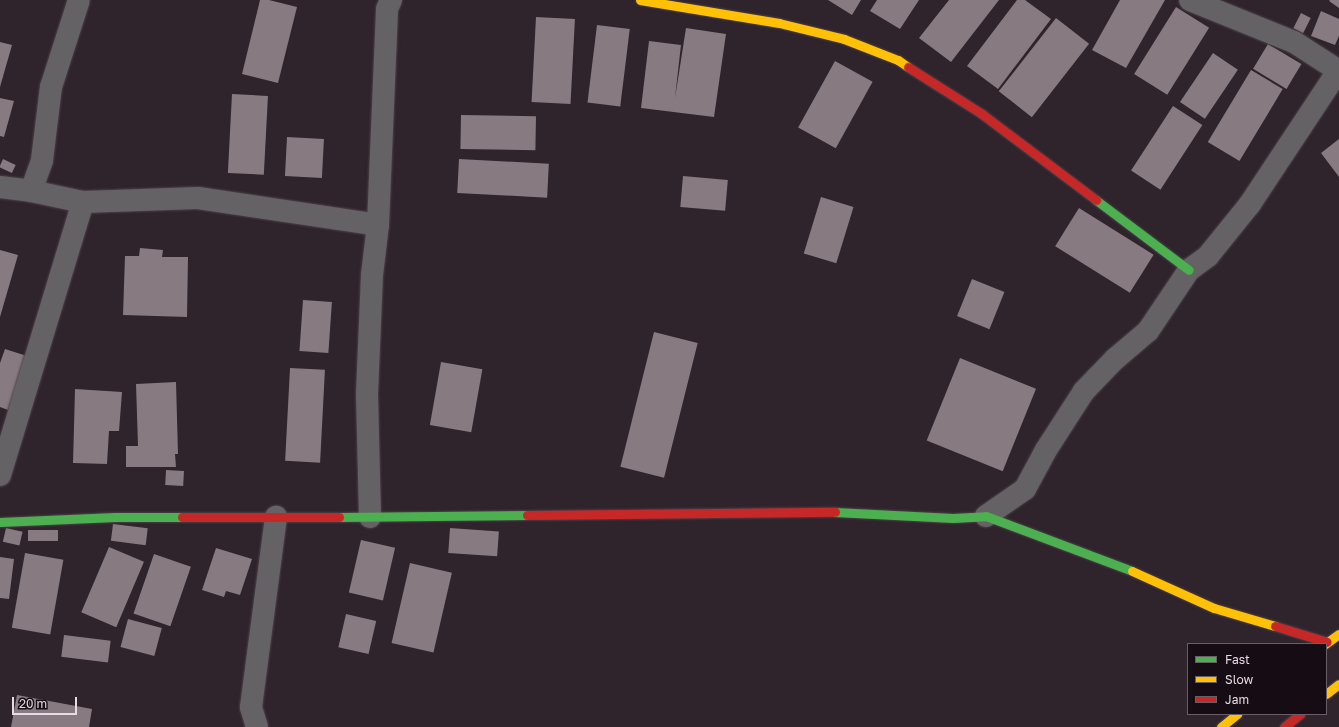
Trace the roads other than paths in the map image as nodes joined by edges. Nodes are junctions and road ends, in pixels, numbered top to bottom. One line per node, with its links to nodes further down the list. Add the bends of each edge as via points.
1 (79, 0): 7 (street, via 51,88 42,160)
2 (391, 0): 9 (street, via 387,9)
3 (640, 0): 10 (street, via 779,23 844,39 898,60 982,114)
4 (1190, 0): 5 (street, via 1294,42)
5 (1339, 71): 10 (street, via 1250,204 1208,256)
6 (0, 187): 7 (street)
7 (31, 191): 8 (street)
8 (83, 202): 9 (street, via 198,198); 11 (street)
9 (378, 225): 14 (street, via 372,275 367,394)
10 (1189, 270): 12 (street, via 1148,331 1115,359 1084,391 1046,450 1025,489)
11 (0, 475)
12 (986, 516): 14 (street, via 953,518 853,512 757,512); 17 (street, via 1118,565 1214,608)
13 (276, 517): 14 (street); 15 (street, via 115,517); 22 (street, via 251,707)
14 (370, 517)
15 (0, 522)
16 (1339, 634): 17 (street)
17 (1326, 643)
18 (1339, 684): 19 (street)
19 (1327, 693)
20 (1236, 715): 23 (street)
21 (1299, 715): 24 (street)
22 (257, 727)
23 (1221, 727)
24 (1284, 727)

